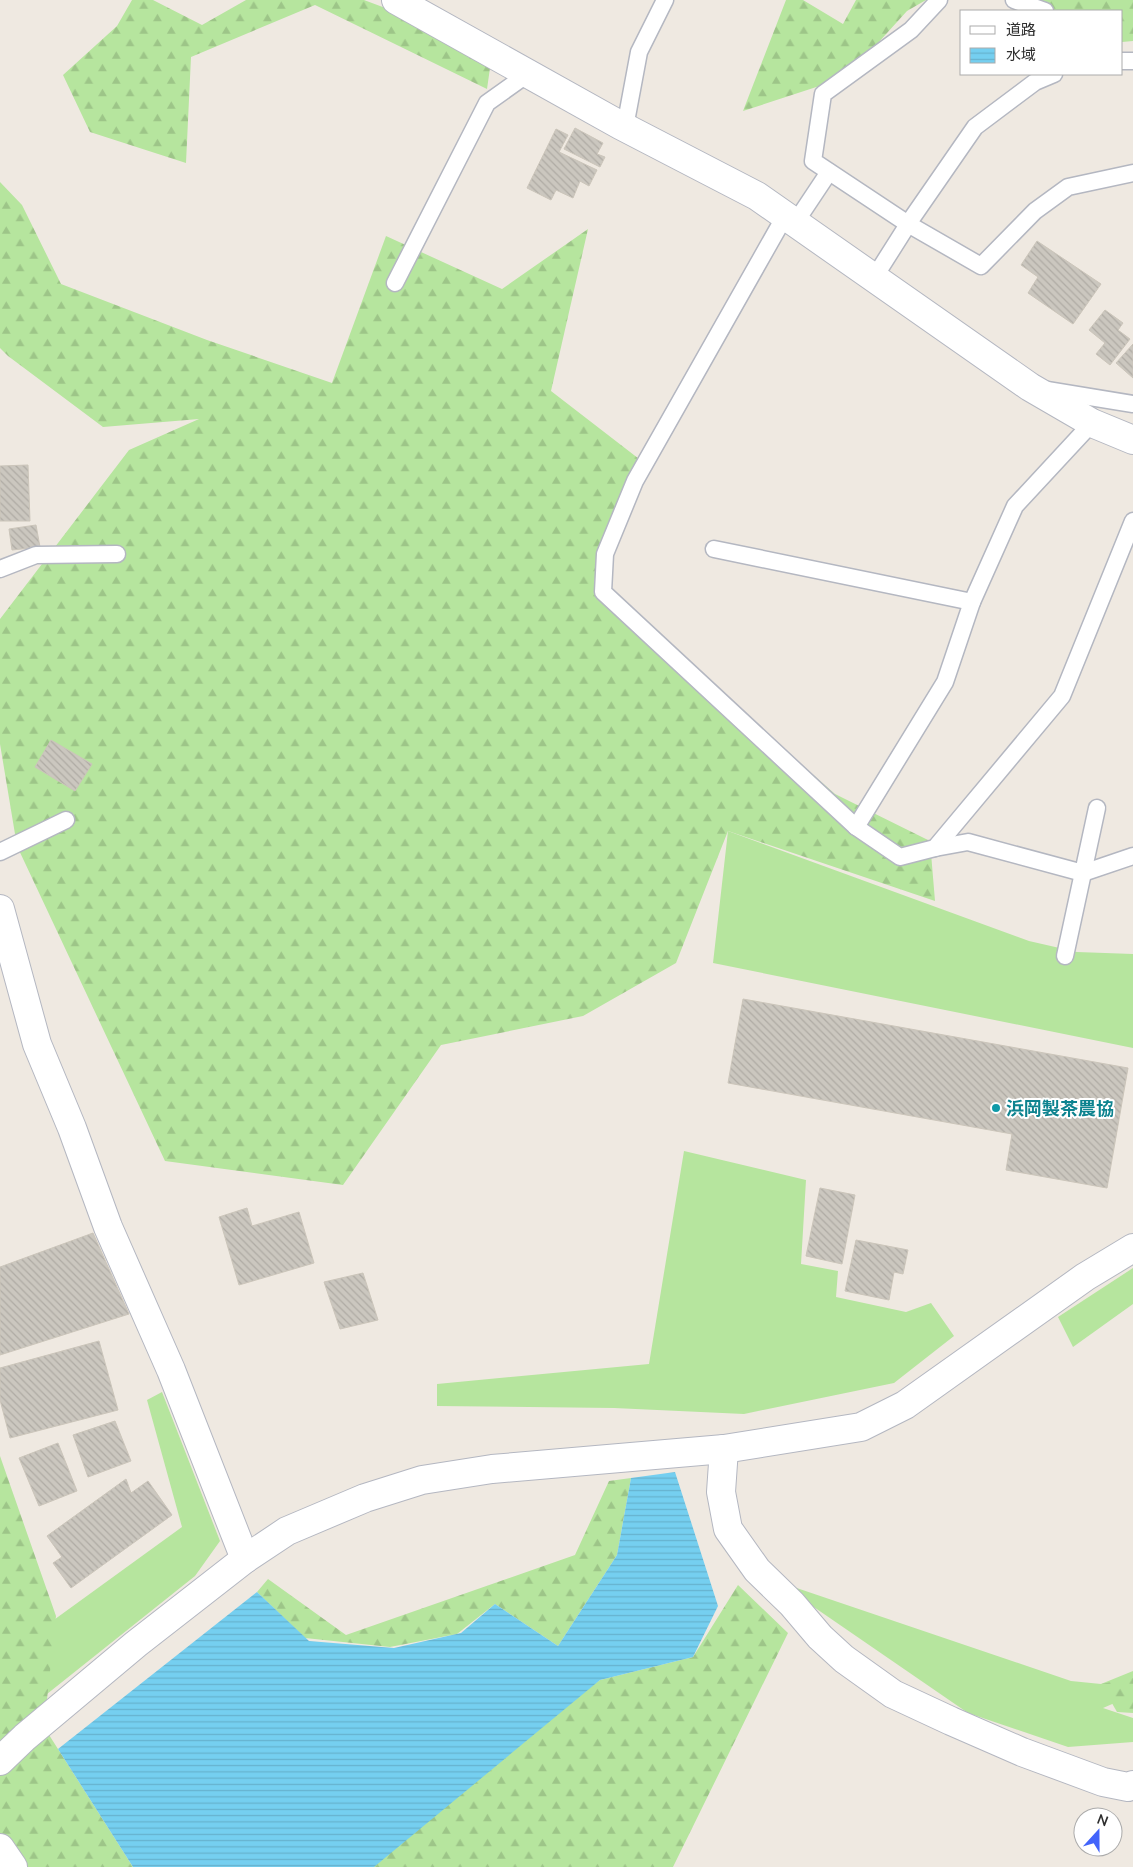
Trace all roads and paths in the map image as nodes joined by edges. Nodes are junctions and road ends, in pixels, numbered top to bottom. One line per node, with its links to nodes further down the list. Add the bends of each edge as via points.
1 (396, 0): 6 (street)
2 (665, 0): 8 (lane, via 639,52)
3 (938, 0): 9 (lane, via 911,30 823,94 814,161)
4 (1014, 0): 5 (lane)
5 (1043, 10)
6 (529, 74): 8 (street); 14 (lane, via 487,103)
7 (1052, 75): 12 (lane, via 1035,82 975,127)
8 (625, 127): 11 (street, via 757,196)
9 (829, 172): 11 (lane); 12 (lane)
10 (1133, 173): 12 (lane, via 1068,187 1035,211 981,266)
11 (790, 219): 13 (street); 26 (lane, via 635,481 605,554 603,592)
12 (908, 224): 13 (lane)
13 (874, 278): 15 (street)
14 (395, 283)
15 (1030, 387): 16 (lane); 17 (street)
16 (1133, 404)
17 (1092, 423): 18 (street); 23 (lane, via 1015,506)
18 (1133, 440)
19 (1133, 522): 27 (lane, via 1062,696)
20 (714, 549): 23 (lane)
21 (116, 554): 22 (lane, via 36,556)
22 (0, 569)
23 (972, 602): 26 (lane, via 945,682)
24 (1097, 808): 30 (lane)
25 (66, 820): 28 (lane)
26 (856, 827): 27 (lane, via 900,856)
27 (935, 848): 30 (lane, via 968,842)
28 (0, 852)
29 (1133, 856): 30 (lane)
30 (1083, 873): 32 (lane)
31 (0, 908): 35 (street, via 37,1044 108,1227 171,1370)
32 (1065, 956)
33 (1133, 1248): 34 (street, via 1085,1277 904,1404 861,1427)
34 (724, 1449): 35 (street, via 492,1469 422,1480 365,1498 287,1531); 37 (street, via 721,1492 728,1529 756,1570 844,1659 892,1694 951,1722 1103,1782)
35 (245, 1560): 36 (street, via 136,1644)
36 (0, 1761)
37 (1133, 1786)
38 (0, 1848): 39 (street)
39 (13, 1867)

